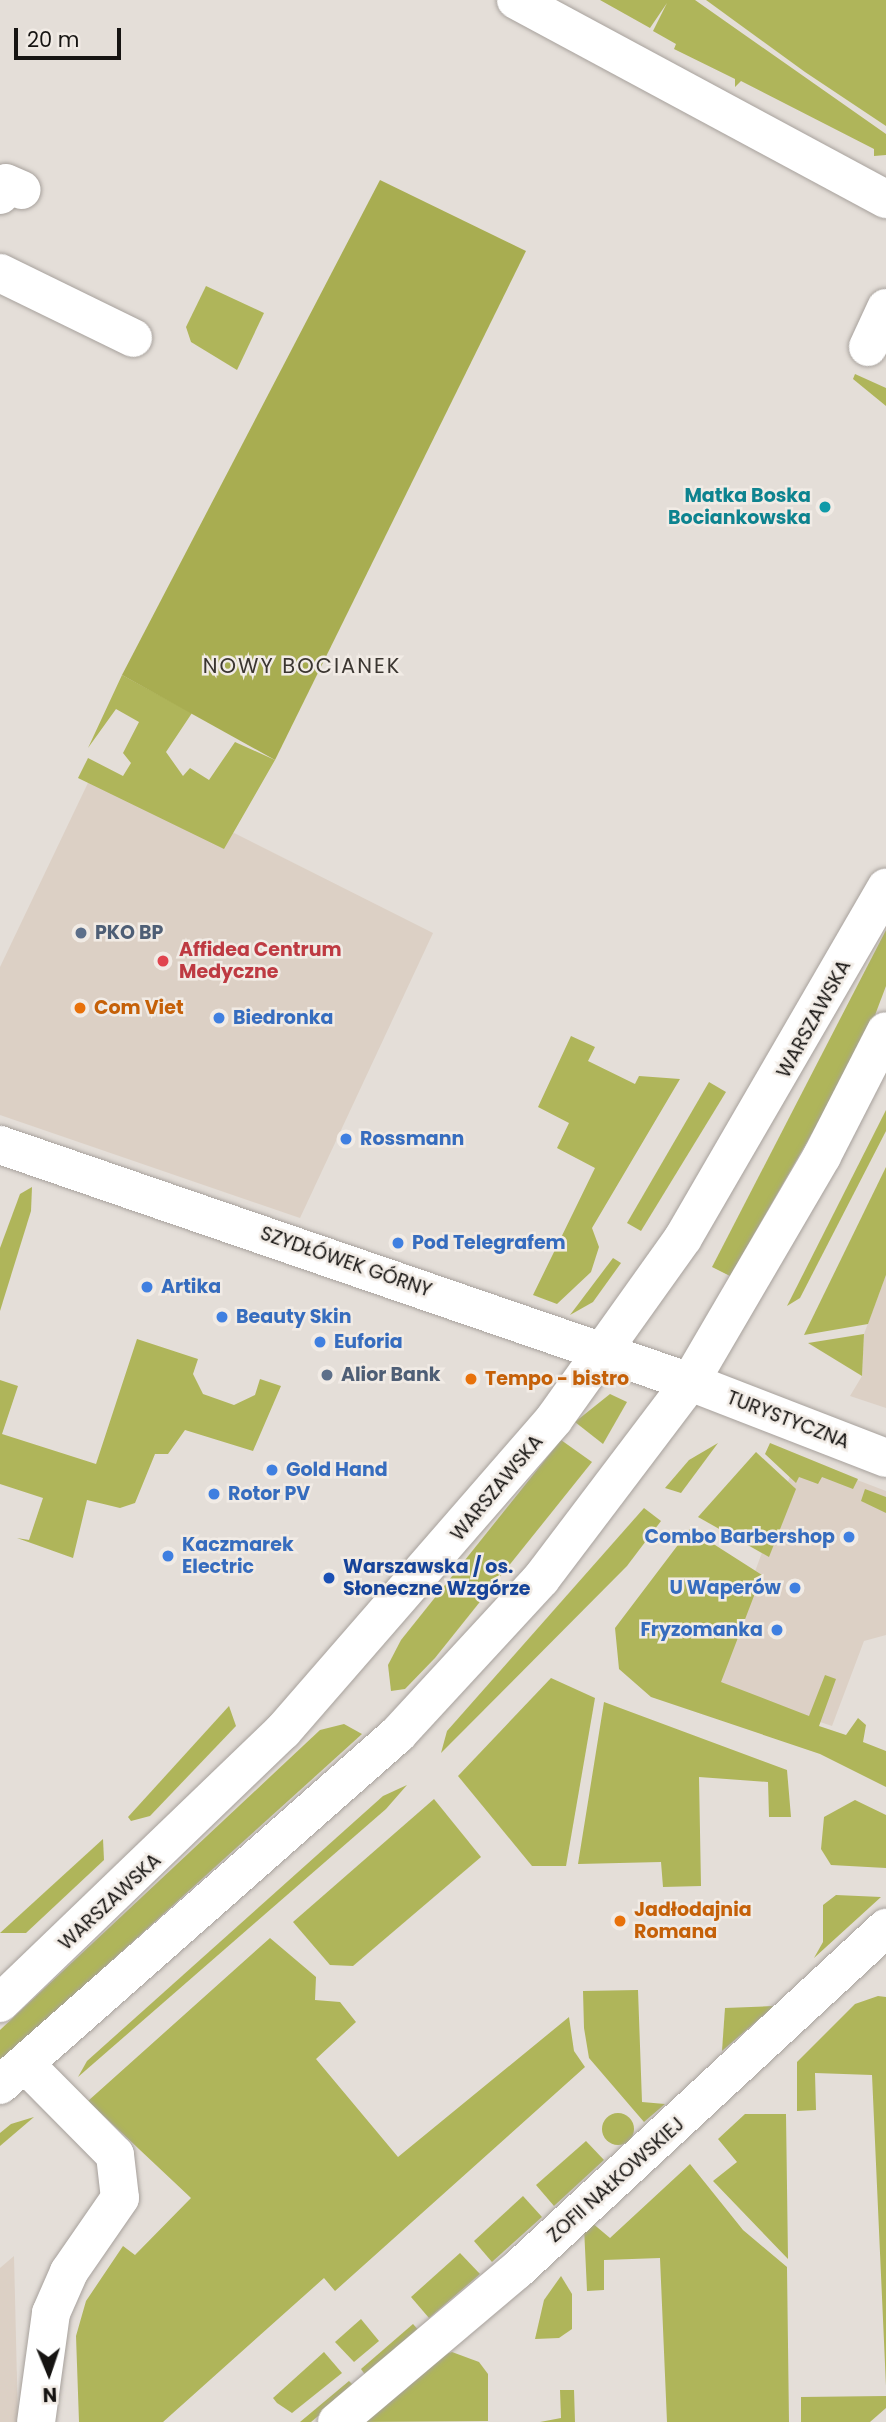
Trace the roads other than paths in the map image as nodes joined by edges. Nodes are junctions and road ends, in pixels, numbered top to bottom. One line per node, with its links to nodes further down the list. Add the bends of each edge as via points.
1 (516, 0): 2 (main road)
2 (886, 199)
3 (0, 273): 5 (main road)
4 (886, 309): 6 (main road)
5 (133, 338)
6 (868, 347)
7 (886, 888): 10 (main road, WARSZAWSKA, via 752,1127)
8 (886, 1031): 11 (main road, via 822,1156)
9 (0, 1145): 10 (main road, SZYDŁÓWEK GÓRNY)
10 (605, 1348): 11 (main road, SZYDŁÓWEK GÓRNY); 14 (main road, WARSZAWSKA, via 482,1507 341,1670 159,1856)
11 (690, 1381): 12 (main road, TURYSTYCZNA); 15 (main road, via 541,1579 407,1725)
12 (886, 1458)
13 (886, 1928): 17 (main road, ZOFII NAŁKOWSKIEJ, via 576,2217)
14 (0, 2003)
15 (13, 2074): 16 (main road, via 115,2155 120,2198 69,2272 51,2312)
16 (36, 2422)
17 (337, 2422)

